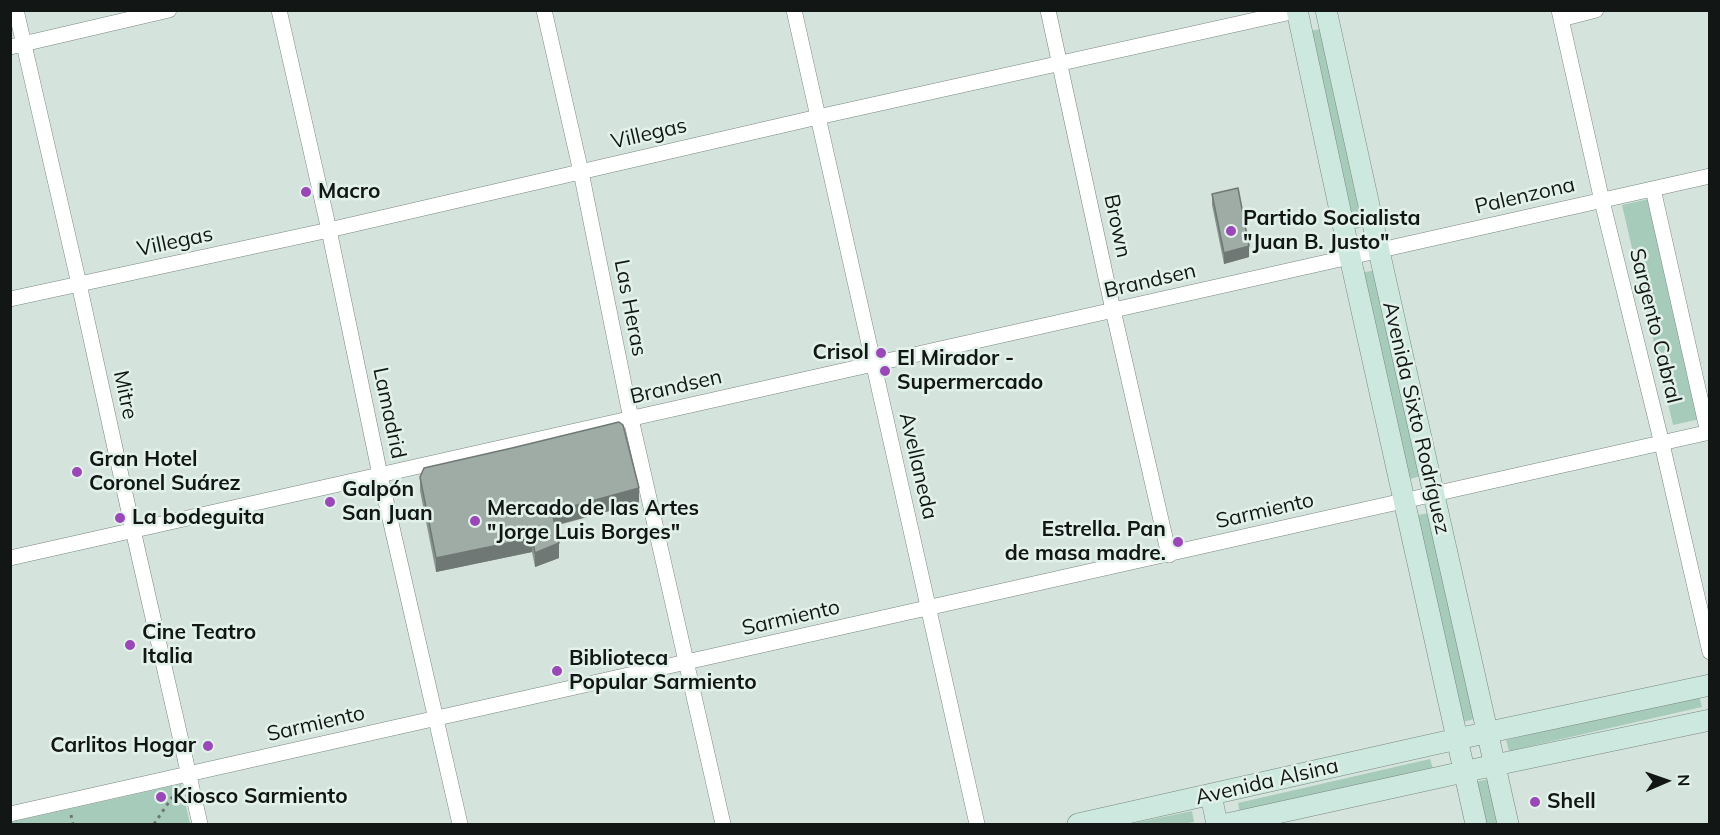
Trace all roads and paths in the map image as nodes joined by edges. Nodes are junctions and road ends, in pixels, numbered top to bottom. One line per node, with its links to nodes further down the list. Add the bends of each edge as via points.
1 (16, 10): 11 (street, Mitre)
2 (169, 10): 11 (street)
3 (279, 10): 18 (street, Lamadrid)
4 (544, 10): 14 (street, Las Heras)
5 (794, 10): 13 (street, Avellaneda)
6 (1048, 10): 12 (street, Brown)
7 (1326, 10): 19 (main road, Avenida Sixto Rodríguez)
8 (1596, 10): 10 (street)
9 (1298, 11): 12 (street, Villegas); 20 (main road, Avenida Sixto Rodríguez)
10 (1560, 15): 17 (street, Sargento Cabral)
11 (17, 45): 21 (street, Mitre)
12 (1061, 63): 13 (street, Villegas); 23 (street, Brown)
13 (818, 117): 14 (street, Villegas); 24 (street, Avellaneda)
14 (581, 171): 18 (street, Villegas); 25 (street, Las Heras)
15 (1710, 176): 16 (street, Palenzona)
16 (1653, 189): 17 (street, Palenzona); 26 (street, Sargento Cabral)
17 (1602, 201): 19 (street, Palenzona); 27 (street, Sargento Cabral)
18 (329, 230): 21 (street, Villegas); 28 (street, Lamadrid)
19 (1378, 251): 20 (street, Palenzona); 29 (main road, Avenida Sixto Rodríguez)
20 (1350, 257): 23 (street, Brandsen); 30 (main road, Avenida Sixto Rodríguez)
21 (80, 284): 22 (street, Villegas); 31 (street, Mitre)
22 (10, 300)
23 (1113, 310): 24 (street, Brandsen); 32 (street, Brown)
24 (873, 365): 25 (street, Brandsen); 34 (street, Avellaneda)
25 (631, 419): 28 (street, Brandsen); 36 (street, Las Heras)
26 (1709, 432): 27 (street, Sarmiento)
27 (1662, 444): 29 (street, Sarmiento); 35 (street, Sargento Cabral)
28 (380, 475): 31 (street, Brandsen); 38 (street, Lamadrid)
29 (1433, 495): 30 (street, Sarmiento); 40 (main road, Avenida Sixto Rodríguez)
30 (1404, 501): 32 (street, Sarmiento); 41 (main road, Avenida Sixto Rodríguez)
31 (133, 530): 33 (street, Brandsen); 44 (street, Mitre)
32 (1168, 555): 34 (street, Sarmiento)
33 (10, 558)
34 (928, 608): 36 (street, Sarmiento); 51 (street, Avellaneda)
35 (1710, 652)
36 (687, 663): 38 (street, Sarmiento); 50 (street, Las Heras)
37 (1710, 685): 40 (main road, Avenida Alsina)
38 (436, 719): 44 (street, Sarmiento); 49 (street, Lamadrid)
39 (1710, 720): 42 (main road, Avenida Alsina)
40 (1486, 733): 41 (main road, Avenida Alsina); 42 (main road, Avenida Sixto Rodríguez)
41 (1457, 739): 43 (main road, Avenida Sixto Rodríguez); 45 (main road, Avenida Alsina)
42 (1495, 765): 43 (main road, Avenida Alsina); 56 (main road, Avenida Sixto Rodríguez)
43 (1464, 772): 54 (main road, Avenida Alsina); 55 (main road, Avenida Sixto Rodríguez)
44 (188, 774): 46 (street, Sarmiento); 47 (path); 48 (street, Mitre)
45 (1211, 795): 52 (main road, Avenida Alsina); 53 (main road)
46 (10, 814)
47 (154, 825)
48 (200, 825)
49 (460, 825)
50 (723, 825)
51 (977, 825)
52 (1078, 825)
53 (1217, 825)
54 (1227, 825)
55 (1476, 825)
56 (1508, 825)

